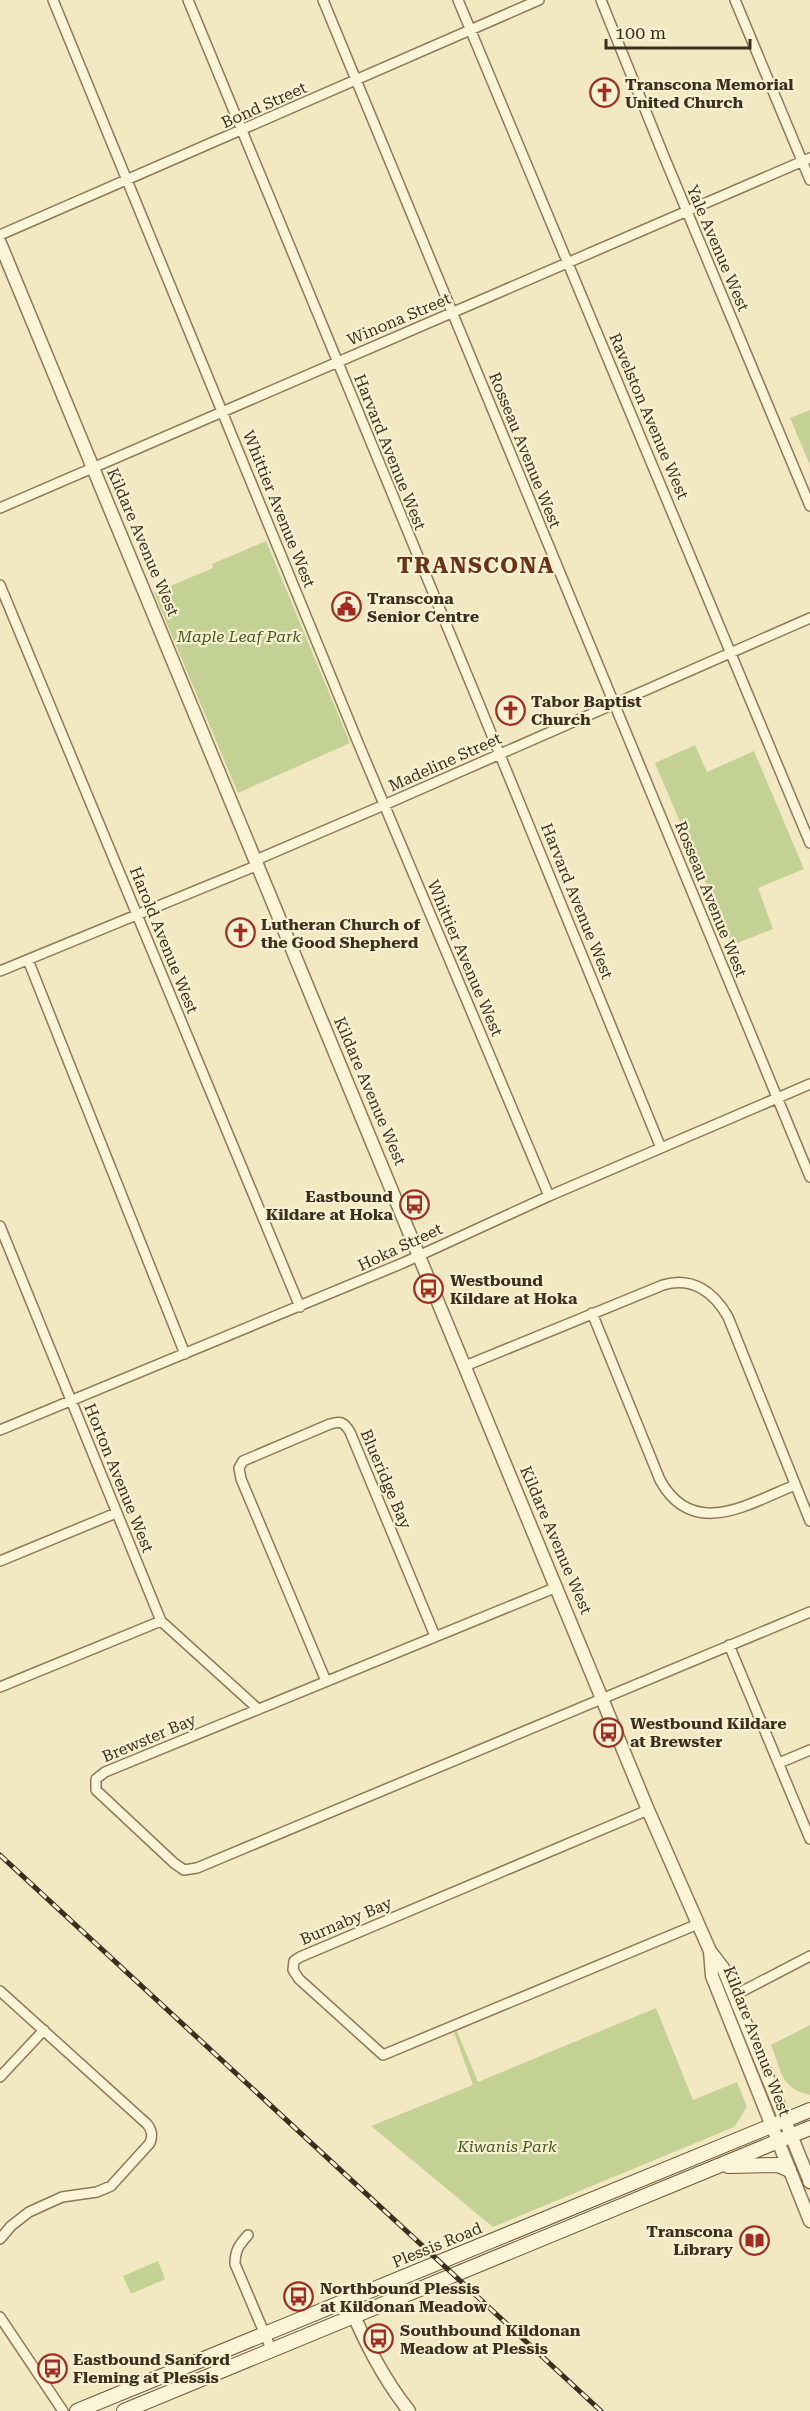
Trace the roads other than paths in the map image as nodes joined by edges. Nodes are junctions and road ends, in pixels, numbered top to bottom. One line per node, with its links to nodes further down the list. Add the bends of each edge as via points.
1 (53, 0): 13 (street, Whittier Avenue West)
2 (188, 0): 10 (street, Harvard Avenue West)
3 (323, 0): 9 (street, Rosseau Avenue West)
4 (458, 0): 8 (street, Ravelston Avenue West)
5 (539, 0): 8 (street, Bond Street)
6 (601, 0): 14 (street, Yale Avenue West)
7 (735, 0): 11 (street)
8 (471, 30): 9 (street, Bond Street); 17 (street, Ravelston Avenue West)
9 (356, 80): 10 (street, Bond Street); 18 (street, Rosseau Avenue West)
10 (242, 130): 13 (street, Bond Street); 19 (street, Harvard Avenue West)
11 (806, 160): 12 (street); 14 (street, Winona Street)
12 (810, 180)
13 (128, 181): 15 (street, Bond Street); 20 (street, Whittier Avenue West)
14 (688, 212): 17 (street, Winona Street); 22 (street, Yale Avenue West)
15 (0, 235)
16 (0, 243): 21 (street, Kildare Avenue West)
17 (569, 264): 18 (street, Winona Street); 26 (street, Ravelston Avenue West)
18 (453, 313): 19 (street, Winona Street); 27 (street, Rosseau Avenue West)
19 (337, 362): 20 (street, Winona Street); 28 (street, Harvard Avenue West)
20 (222, 412): 21 (street, Winona Street); 29 (street, Whittier Avenue West)
21 (94, 469): 23 (street, Winona Street); 31 (street, Kildare Avenue West)
22 (810, 506)
23 (0, 508)
24 (0, 585): 32 (street, Harold Avenue West)
25 (810, 618): 26 (street, Madeline Street)
26 (731, 652): 27 (street, Madeline Street); 30 (street, Ravelston Avenue West)
27 (614, 704): 28 (street, Madeline Street); 36 (street, Rosseau Avenue West)
28 (499, 754): 29 (street, Madeline Street); 37 (street, Harvard Avenue West)
29 (384, 805): 31 (street, Madeline Street); 39 (street, Whittier Avenue West)
30 (810, 843)
31 (257, 862): 32 (street, Madeline Street); 41 (street, Kildare Avenue West)
32 (138, 914): 33 (street, Madeline Street); 42 (street, Harold Avenue West)
33 (28, 960): 34 (street, Madeline Street); 44 (street)
34 (0, 971)
35 (810, 1084): 36 (street, Hoka Street)
36 (777, 1098): 37 (street, Hoka Street); 38 (street, Rosseau Avenue West)
37 (661, 1148): 39 (street, Hoka Street)
38 (810, 1177)
39 (549, 1196): 41 (street, Hoka Street)
40 (0, 1226): 46 (street, Horton Avenue West)
41 (420, 1255): 42 (street, Hoka Street); 45 (street, Kildare Avenue West)
42 (300, 1307): 44 (street, Hoka Street)
43 (592, 1313): 45 (street); 48 (street, via 668,1495 698,1513 721,1513); 48 (street, via 675,1282 706,1290 728,1317)
44 (185, 1354): 46 (street, Hoka Street)
45 (465, 1366): 52 (street, Kildare Avenue West)
46 (71, 1401): 47 (street, Hoka Street); 49 (street, Horton Avenue West)
47 (0, 1430)
48 (795, 1485): 50 (street)
49 (116, 1513): 51 (street); 54 (street, Horton Avenue West)
50 (810, 1521)
51 (0, 1561)
52 (557, 1587): 55 (street, Brewster Bay); 59 (street, Kildare Avenue West)
53 (810, 1612): 56 (street)
54 (162, 1621): 58 (street); 60 (street, Horton Avenue West)
55 (435, 1636): 57 (street, Brewster Bay); 57 (street, Blueridge Bay, via 350,1432 340,1421 330,1424 243,1461 239,1468)
56 (729, 1645): 59 (street); 62 (street)
57 (326, 1681): 60 (street, Brewster Bay)
58 (0, 1687)
59 (603, 1698): 60 (street, Brewster Bay, via 197,1868 184,1870 174,1863 96,1790 96,1779 105,1772); 63 (street, Kildare Avenue West)
60 (257, 1708)
61 (810, 1750): 62 (street)
62 (778, 1763): 64 (street)
63 (648, 1810): 65 (street, Kildare Avenue West); 65 (street, Burnaby Bay, via 300,1957 294,1961 293,1970 298,1979 383,2055)
64 (810, 1839)
65 (698, 1923): 66 (street, Kildare Avenue West)
66 (710, 1951): 69 (street, Kildare Avenue West); 74 (street, Kildare Avenue West, via 712,1976)
67 (810, 1956): 69 (street)
68 (0, 1990): 70 (street)
69 (735, 1995): 73 (street, Kildare Avenue West)
70 (44, 2030): 71 (street); 83 (street, via 147,2124 152,2136 111,2186 62,2197 29,2212)
71 (0, 2077)
72 (810, 2109): 73 (main road, Plessis Road)
73 (785, 2120): 74 (main road, Plessis Road); 76 (street, Kildare Avenue West)
74 (772, 2126): 77 (street, Kildare Avenue West); 84 (main road, Plessis Road)
75 (810, 2128): 76 (main road, Plessis Road)
76 (792, 2136): 77 (main road, Plessis Road); 80 (street, Kildare Avenue West)
77 (778, 2142): 78 (main road, Plessis Road); 79 (street, Kildare Avenue West)
78 (720, 2166): 79 (main road, via 778,2165); 86 (main road, Plessis Road)
79 (789, 2170): 81 (street, Kildare Avenue West)
80 (810, 2181)
81 (810, 2221)
82 (248, 2235): 87 (street, via 238,2245 235,2264)
83 (0, 2239)
84 (347, 2300): 86 (street); 87 (main road, Plessis Road)
85 (0, 2317): 89 (street)
86 (355, 2317): 88 (main road, Plessis Road); 92 (street, via 386,2380)
87 (264, 2334): 88 (street); 90 (main road, Plessis Road)
88 (272, 2351): 91 (main road, Plessis Road)
89 (63, 2411)
90 (77, 2411)
91 (124, 2411)
92 (409, 2411)

